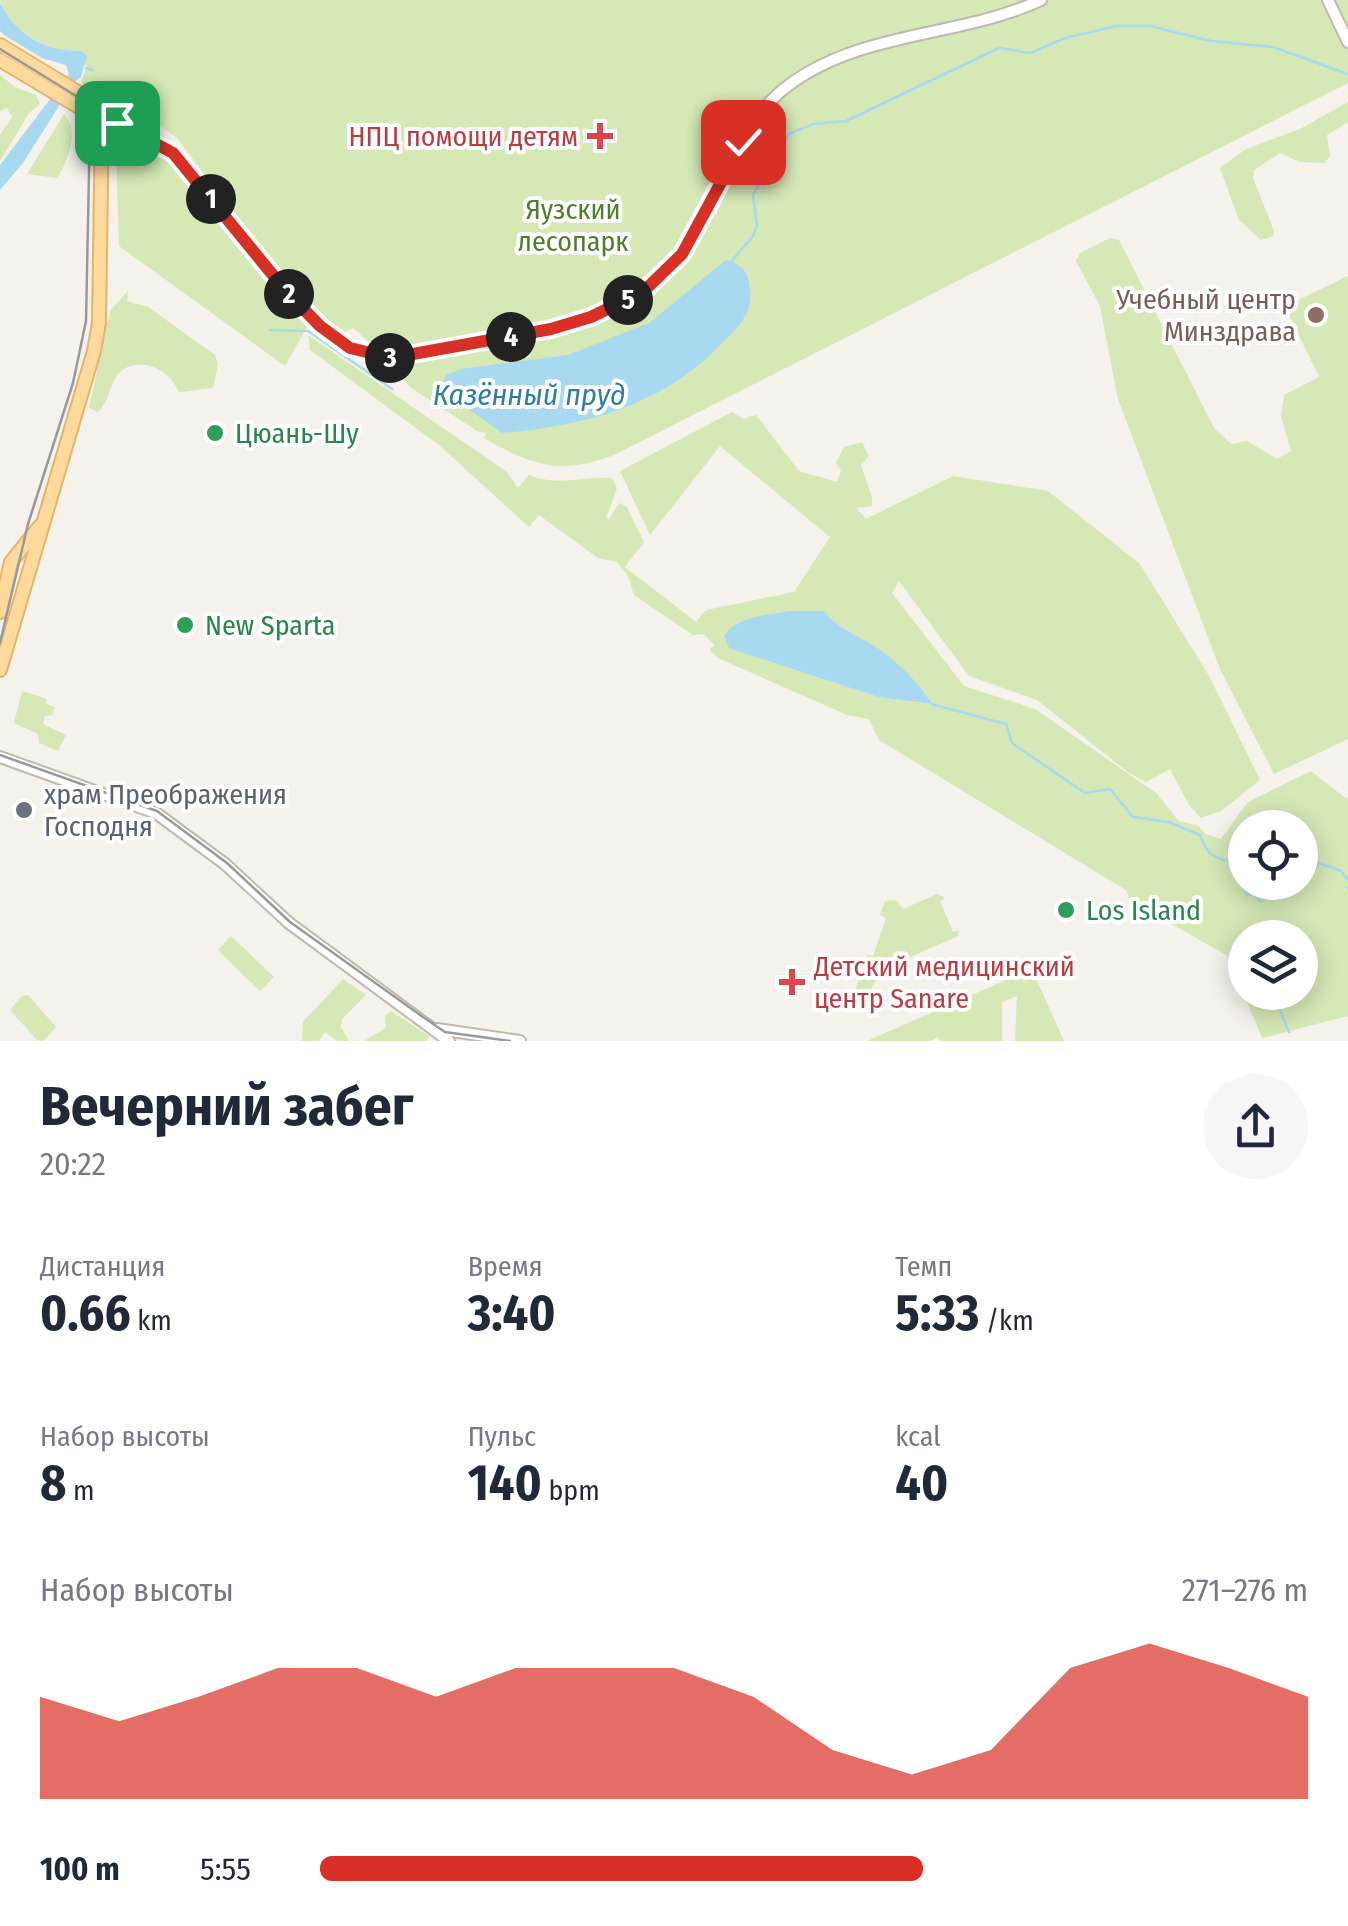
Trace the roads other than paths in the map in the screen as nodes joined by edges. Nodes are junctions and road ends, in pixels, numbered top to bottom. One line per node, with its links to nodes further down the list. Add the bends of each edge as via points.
1 (1041, 0): 7 (street, via 838,58 790,84 743,142 682,254 628,300 551,329 398,357 350,348 320,326 173,153)
2 (1328, 0): 3 (street)
3 (1348, 42)
4 (0, 45): 6 (main road)
5 (0, 60): 6 (main road)
6 (35, 73): 7 (main road)
7 (102, 116): 8 (main road, via 98,323)
8 (42, 525): 9 (main road, via 11,562); 10 (main road)
9 (0, 612)
10 (0, 670)
11 (0, 757): 12 (street, via 156,813 289,923)
12 (436, 1028): 13 (street); 14 (street)
13 (501, 1040): 15 (street)
14 (448, 1041)
15 (520, 1041)

